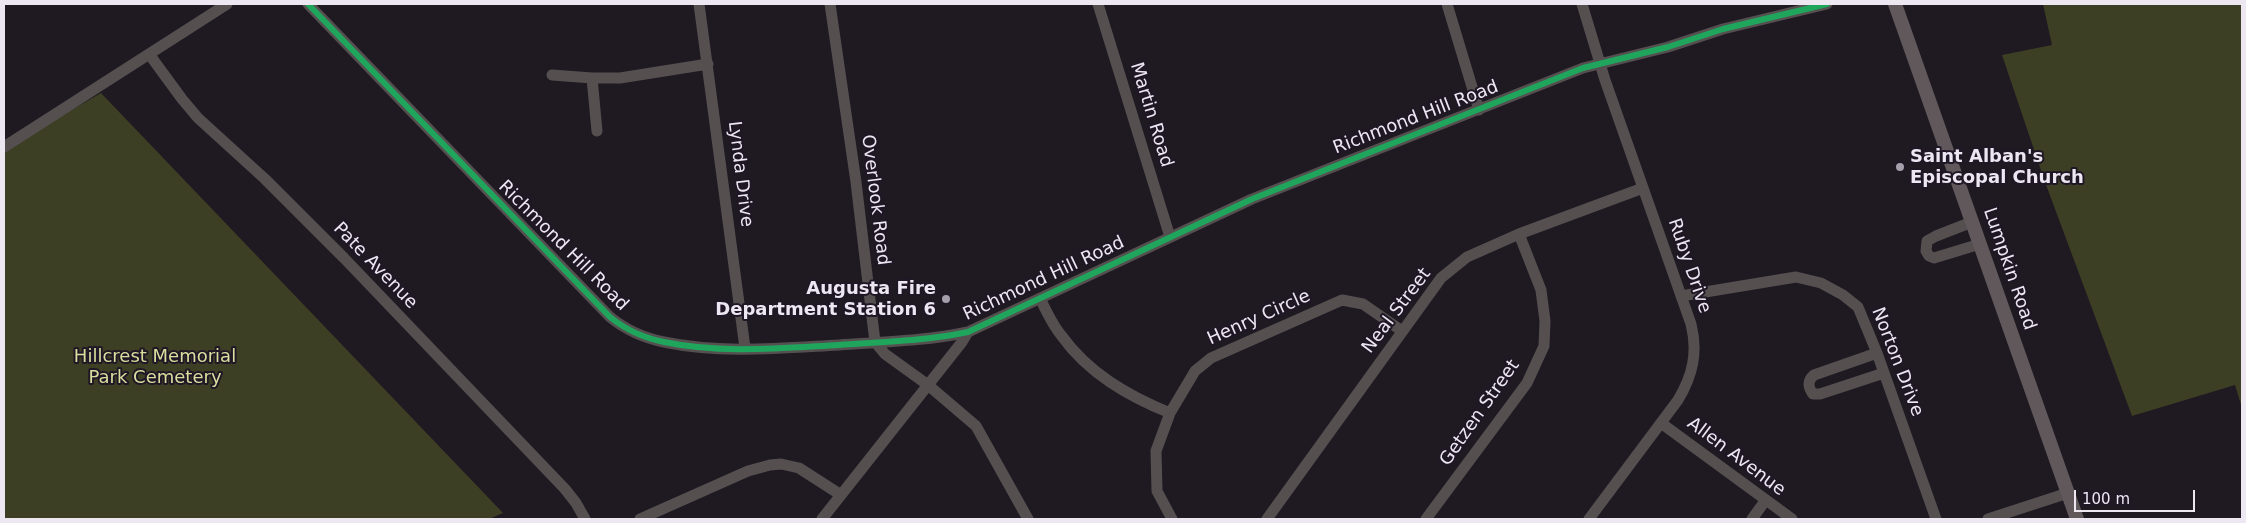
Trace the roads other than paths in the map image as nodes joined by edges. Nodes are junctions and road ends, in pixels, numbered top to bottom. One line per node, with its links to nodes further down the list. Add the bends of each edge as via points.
1 (227, 4): 10 (street)
2 (308, 4): 28 (street, Richmond Hill Road, via 592,300 619,324 663,342 704,348)
3 (699, 4): 11 (street, Lynda Drive)
4 (830, 4): 27 (street, Overlook Road)
5 (1098, 4): 21 (street, Martin Road)
6 (1447, 4): 15 (street)
7 (1582, 4): 12 (street, Ruby Drive)
8 (1827, 4): 12 (street, Richmond Hill Road)
9 (1895, 4): 19 (main road, Lumpkin Road)
10 (149, 54): 17 (street); 37 (street, Pate Avenue, via 198,118 344,258 576,503)
11 (708, 64): 14 (street, via 620,78); 28 (street, Lynda Drive)
12 (1600, 64): 15 (street, Richmond Hill Road); 18 (street, Ruby Drive)
13 (552, 75): 14 (street)
14 (592, 78): 16 (street)
15 (1479, 110): 21 (street, Richmond Hill Road, via 1252,199)
16 (597, 131)
17 (4, 147)
18 (1643, 188): 20 (street, Neal Street); 23 (street, Ruby Drive)
19 (1972, 222): 22 (main road, Lumpkin Road); 22 (street, via 1936,236 1927,242 1926,251 1934,258)
20 (1519, 234): 25 (street, Neal Street, via 1467,257 1441,278); 43 (street, Getzen Street, via 1542,290 1544,346 1527,383)
21 (1170, 236): 24 (street, Richmond Hill Road)
22 (1980, 244): 34 (main road, Lumpkin Road)
23 (1681, 296): 29 (street, Norton Drive, via 1796,277 1821,283 1858,308); 33 (street, Ruby Drive, via 1693,331 1694,361 1683,392)
24 (1040, 298): 26 (street, Richmond Hill Road); 32 (street, via 1060,335 1078,356 1134,398)
25 (1402, 331): 32 (street, Henry Circle, via 1363,304 1342,300 1211,358 1195,371); 42 (street, Neal Street)
26 (968, 332): 27 (street, Richmond Hill Road); 31 (street)
27 (875, 342): 28 (street, Richmond Hill Road); 31 (street, via 885,354)
28 (745, 348)
29 (1877, 353): 30 (street, Norton Drive); 30 (street, via 1814,375 1808,384 1810,390 1813,394 1820,394)
30 (1884, 373): 47 (street, Norton Drive)
31 (928, 384): 35 (street); 40 (street, via 976,426)
32 (1170, 414): 41 (street, Henry Circle, via 1156,451 1157,491)
33 (1661, 423): 36 (street, Allen Avenue); 44 (street, Ruby Drive)
34 (2068, 493): 48 (street); 49 (main road, Lumpkin Road)
35 (841, 495): 38 (street, via 806,471 791,465 770,465 748,471); 39 (street)
36 (1765, 501): 45 (street); 46 (street, Allen Avenue)
37 (585, 519)
38 (640, 519)
39 (822, 519)
40 (1028, 519)
41 (1172, 519)
42 (1267, 519)
43 (1426, 519)
44 (1589, 519)
45 (1752, 519)
46 (1792, 519)
47 (1936, 519)
48 (1988, 519)
49 (2077, 519)

